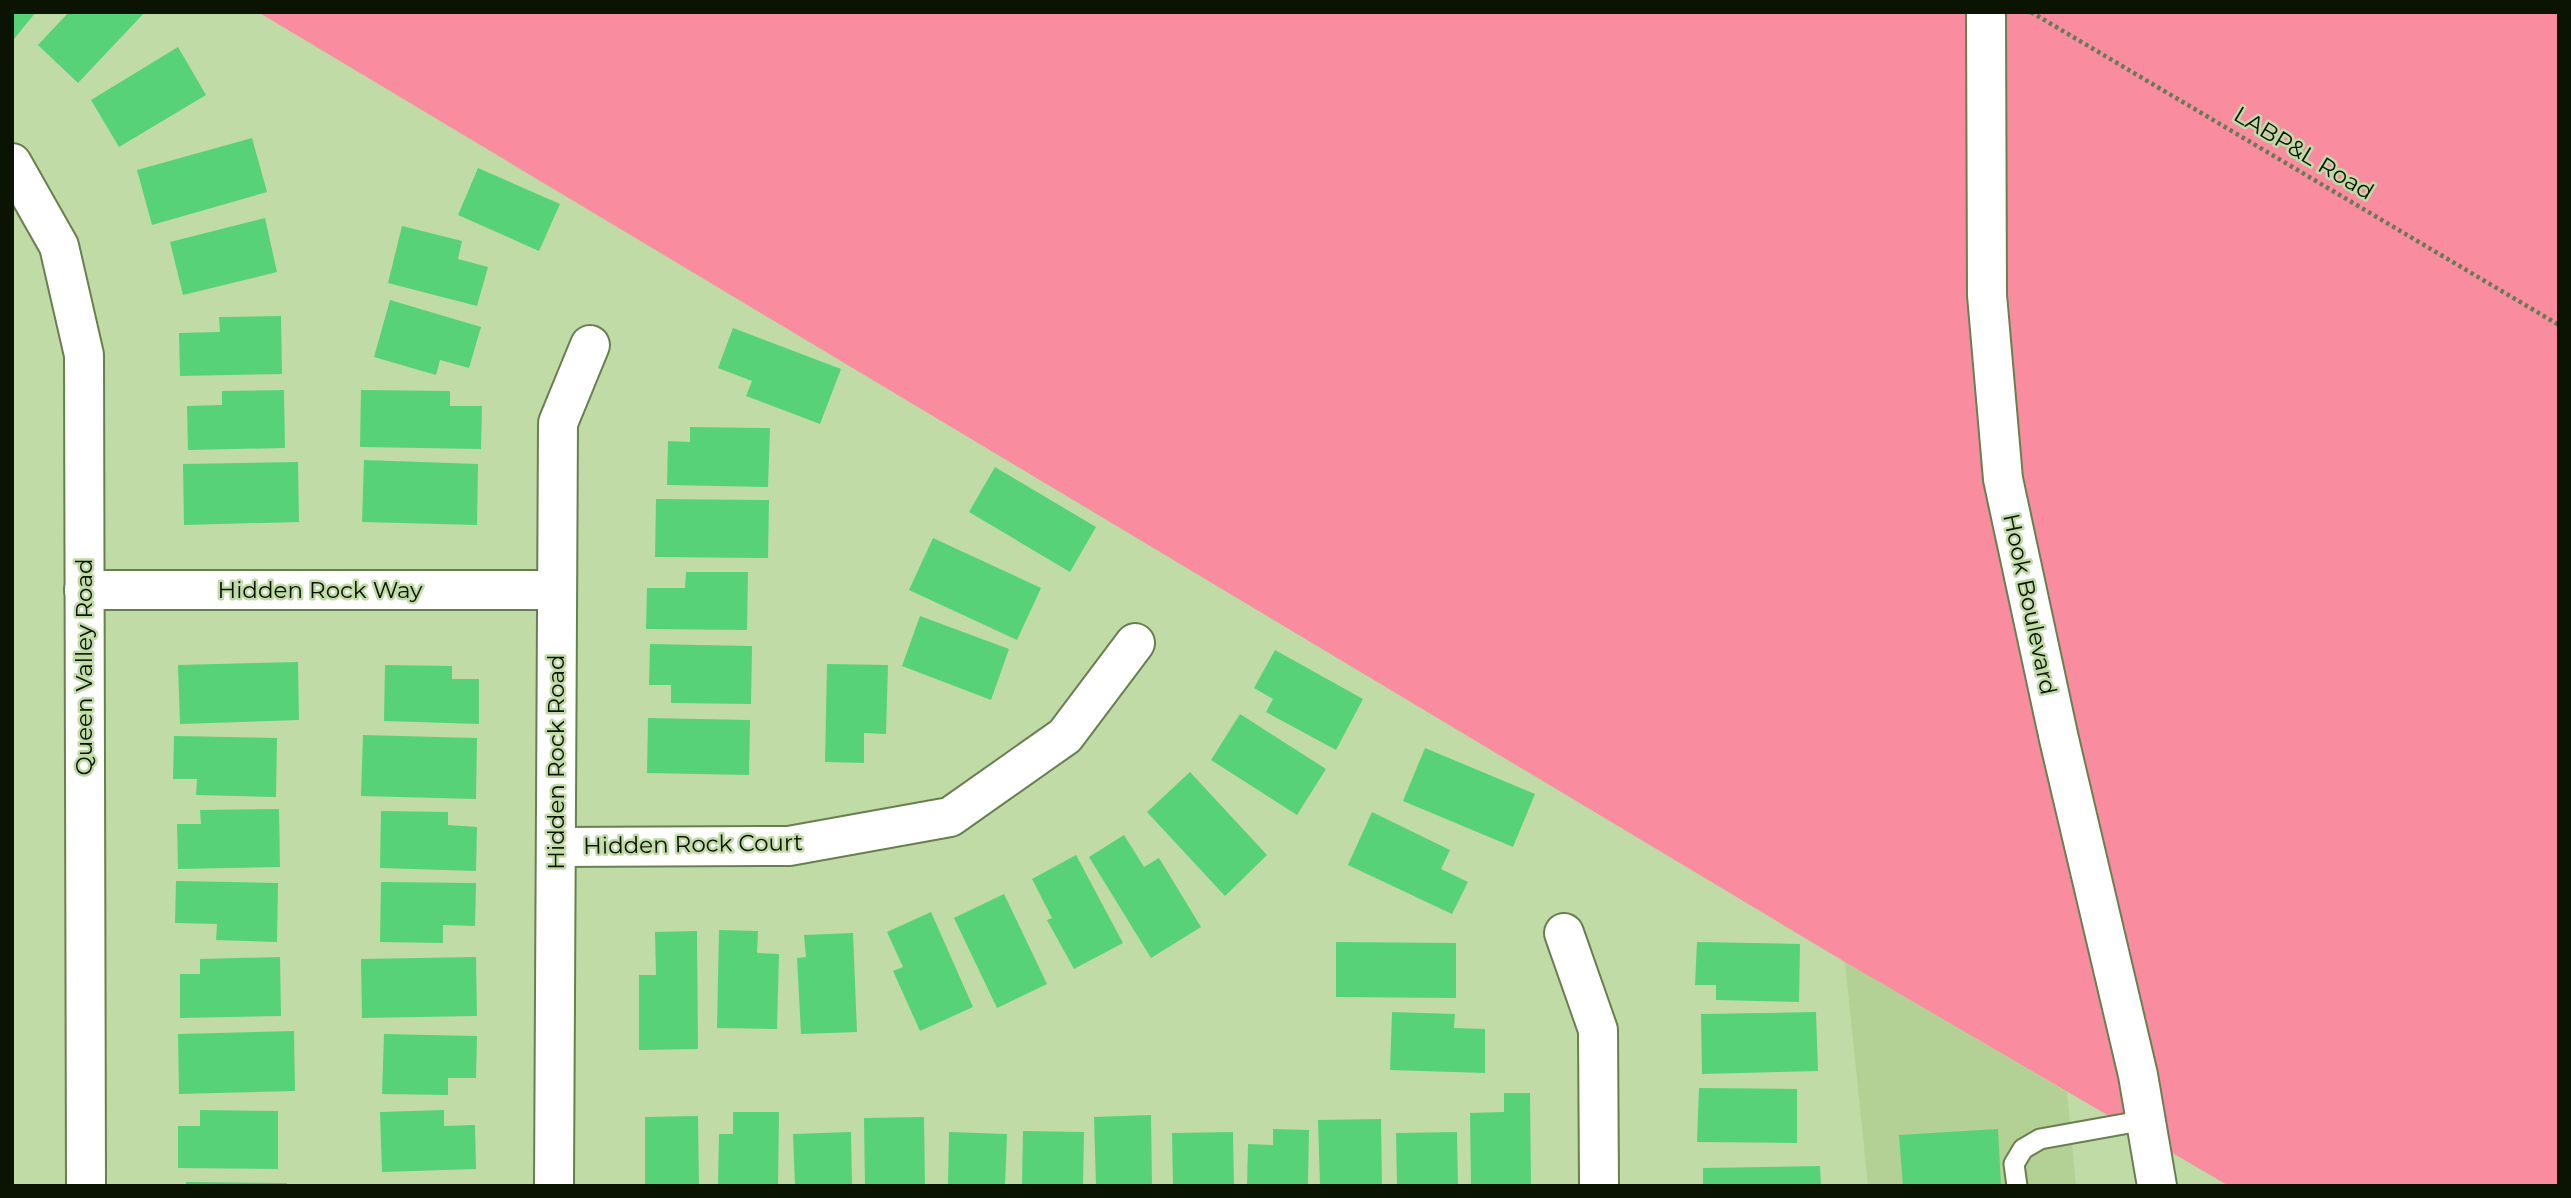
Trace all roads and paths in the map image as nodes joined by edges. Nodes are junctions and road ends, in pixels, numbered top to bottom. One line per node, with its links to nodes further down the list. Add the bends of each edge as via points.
1 (1986, 12): 11 (street, Hook Boulevard, via 1987,295 2003,480)
2 (2031, 12): 4 (path, LABP&L Road)
3 (12, 163): 6 (street, Queen Valley Road, via 58,246 84,355)
4 (2559, 325)
5 (590, 345): 7 (street, Hidden Rock Road, via 558,423)
6 (83, 590): 7 (street, Hidden Rock Way); 12 (street, Queen Valley Road)
7 (557, 590): 9 (street, Hidden Rock Road)
8 (1135, 643): 9 (street, Hidden Rock Court, via 1065,736 950,817 789,846)
9 (556, 847): 13 (street, Hidden Rock Road)
10 (1564, 933): 14 (street, via 1598,1030)
11 (2146, 1120): 15 (lane, via 2040,1139 2022,1149 2014,1164); 16 (street, Hook Boulevard)
12 (86, 1186)
13 (554, 1186)
14 (1599, 1186)
15 (2017, 1186)
16 (2157, 1186)

